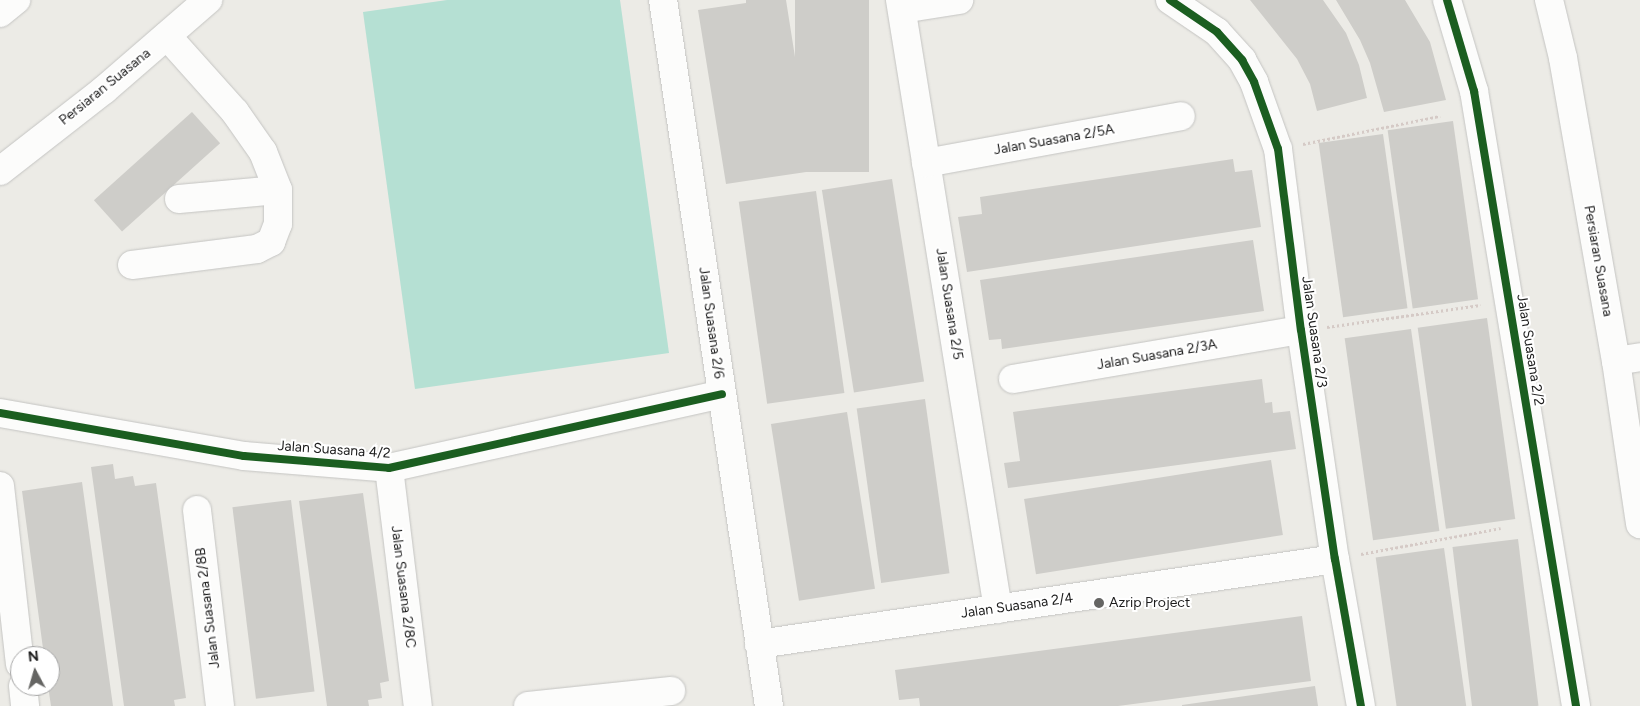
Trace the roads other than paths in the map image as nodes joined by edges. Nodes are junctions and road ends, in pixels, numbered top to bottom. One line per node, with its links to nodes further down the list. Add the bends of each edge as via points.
1 (16, 0): 9 (street)
2 (208, 0): 10 (street, Persiaran Suasana)
3 (663, 0): 20 (street, Jalan Suasana 2/6)
4 (959, 0): 8 (street)
5 (1170, 0): 17 (street, Jalan Suasana 2/3, via 1217,32 1242,60 1270,121 1278,149)
6 (1447, 0): 36 (street, Jalan Suasana 2/2, via 1474,91)
7 (1549, 0): 18 (street, Persiaran Suasana)
8 (901, 4): 12 (street, Jalan Suasana 2/5)
9 (0, 13)
10 (167, 36): 13 (street, Persiaran Suasana); 14 (street, via 235,112 263,152)
11 (1181, 116): 12 (street, Jalan Suasana 2/5A)
12 (926, 163): 27 (street, Jalan Suasana 2/5)
13 (0, 171)
14 (278, 190): 15 (street); 16 (street, via 278,224 271,242 257,249)
15 (179, 198)
16 (132, 265)
17 (1301, 330): 19 (street, Jalan Suasana 2/3A); 26 (street, Jalan Suasana 2/3)
18 (1628, 359): 25 (street, Persiaran Suasana)
19 (1014, 379)
20 (722, 394): 22 (street, Jalan Suasana 4/2); 28 (street, Jalan Suasana 2/6)
21 (0, 413): 22 (street, Jalan Suasana 4/2, via 244,456)
22 (389, 468): 32 (street, Jalan Suasana 2/8C)
23 (0, 486): 29 (street)
24 (197, 510): 31 (street, Jalan Suasana 2/8B)
25 (1640, 524)
26 (1335, 559): 27 (street, Jalan Suasana 2/4); 35 (street, Jalan Suasana 2/3)
27 (998, 609): 28 (street, Jalan Suasana 2/4)
28 (759, 644): 34 (street, Jalan Suasana 2/6)
29 (18, 646)
30 (670, 690): 33 (street)
31 (220, 706)
32 (418, 706)
33 (528, 706)
34 (768, 706)
35 (1360, 706)
36 (1576, 706)

